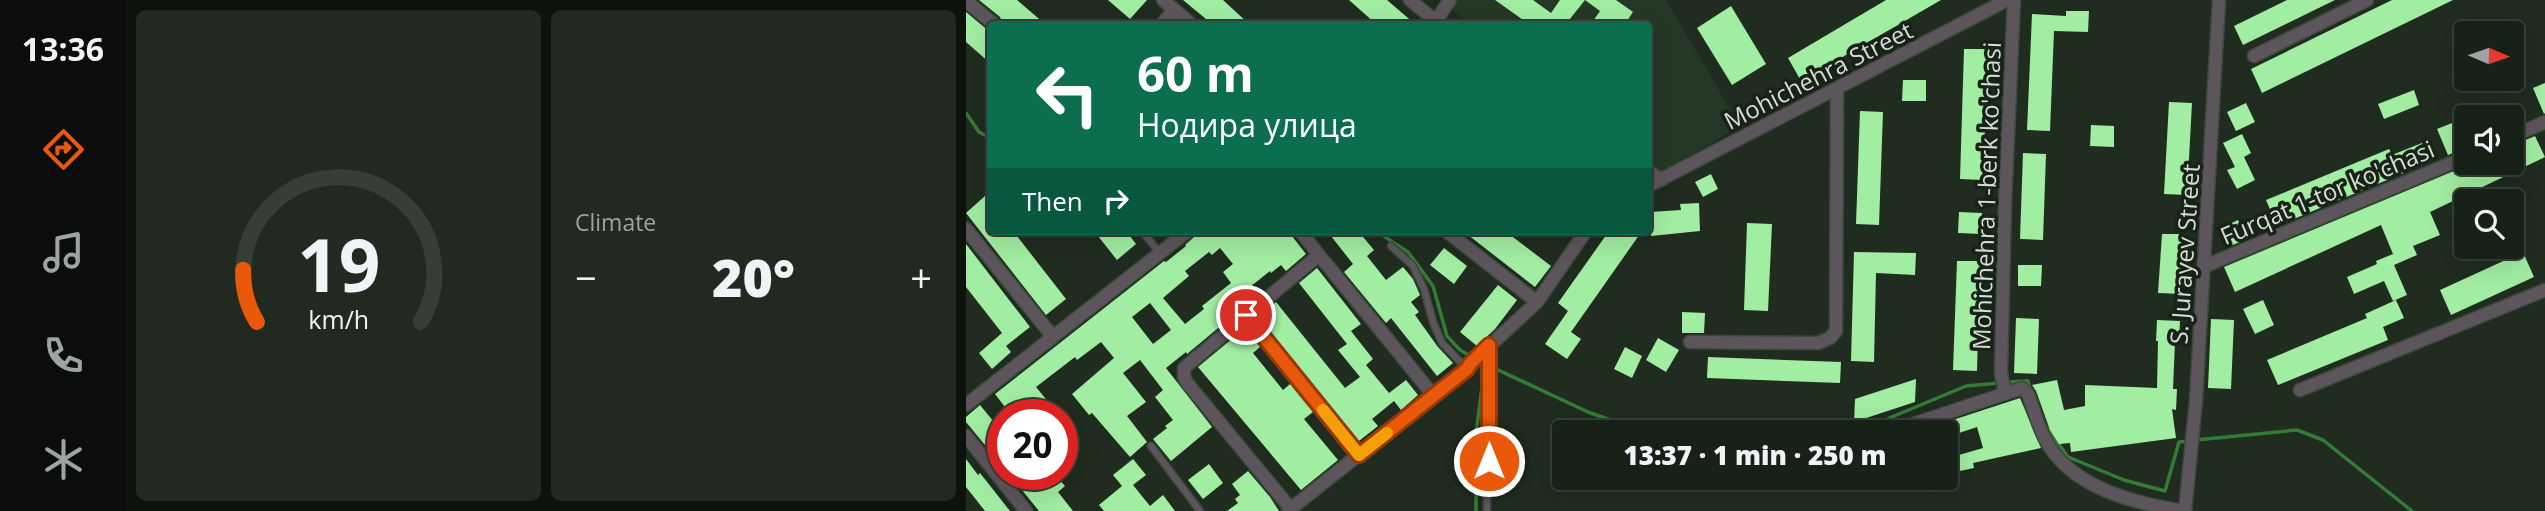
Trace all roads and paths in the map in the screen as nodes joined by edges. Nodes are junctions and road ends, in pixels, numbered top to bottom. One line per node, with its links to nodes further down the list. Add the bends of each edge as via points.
1 (1163, 0): 9 (street)
2 (1410, 0): 13 (street)
3 (1450, 0): 14 (street)
4 (2007, 0): 16 (street, Mohichehra Street)
5 (2014, 0): 41 (street, Mohichehra 1-berk ko'chasi, via 2001,373)
6 (2219, 0): 32 (street, S. Jurayev Street)
7 (2367, 0): 15 (street)
8 (966, 1): 10 (street)
9 (1174, 10): 11 (street); 12 (street)
10 (990, 21)
11 (1165, 21)
12 (1187, 21)
13 (1435, 21)
14 (1438, 21)
15 (2254, 56)
16 (1837, 89): 21 (street, Mohichehra Street); 37 (street, via 1836,331 1818,343)
17 (2545, 122): 18 (street)
18 (2524, 131)
19 (2454, 162): 32 (street, Furqat 1-tor ko'chasi)
20 (1652, 174): 21 (street)
21 (1661, 180): 22 (street, Mohichehra Street)
22 (1652, 184)
23 (966, 229): 36 (street)
24 (1145, 235): 30 (lane)
25 (1182, 235): 30 (street)
26 (1303, 235): 31 (street)
27 (1451, 235): 34 (street)
28 (1583, 235): 34 (street)
29 (1391, 246): 39 (lane, via 1413,266 1443,343)
30 (1159, 252): 36 (street)
31 (1319, 255): 35 (street); 42 (street)
32 (2204, 266): 52 (street, S. Jurayev Street)
33 (2545, 290): 40 (street)
34 (1537, 302): 38 (street)
35 (1246, 315): 47 (street); 48 (street, via 1188,363 1184,377)
36 (1053, 337): 43 (street)
37 (1690, 342)
38 (1489, 346): 39 (street); 51 (lane)
39 (1468, 367): 42 (street)
40 (2300, 390)
41 (2005, 393): 44 (street); 52 (street, via 2025,390 2057,456 2098,487 2152,506)
42 (1434, 396): 47 (street)
43 (966, 405)
44 (1926, 420)
45 (966, 436): 49 (street)
46 (1151, 446): 50 (lane)
47 (1359, 455): 48 (street)
48 (1290, 510)
49 (1026, 511)
50 (1200, 511)
51 (1487, 511)
52 (2186, 511)

